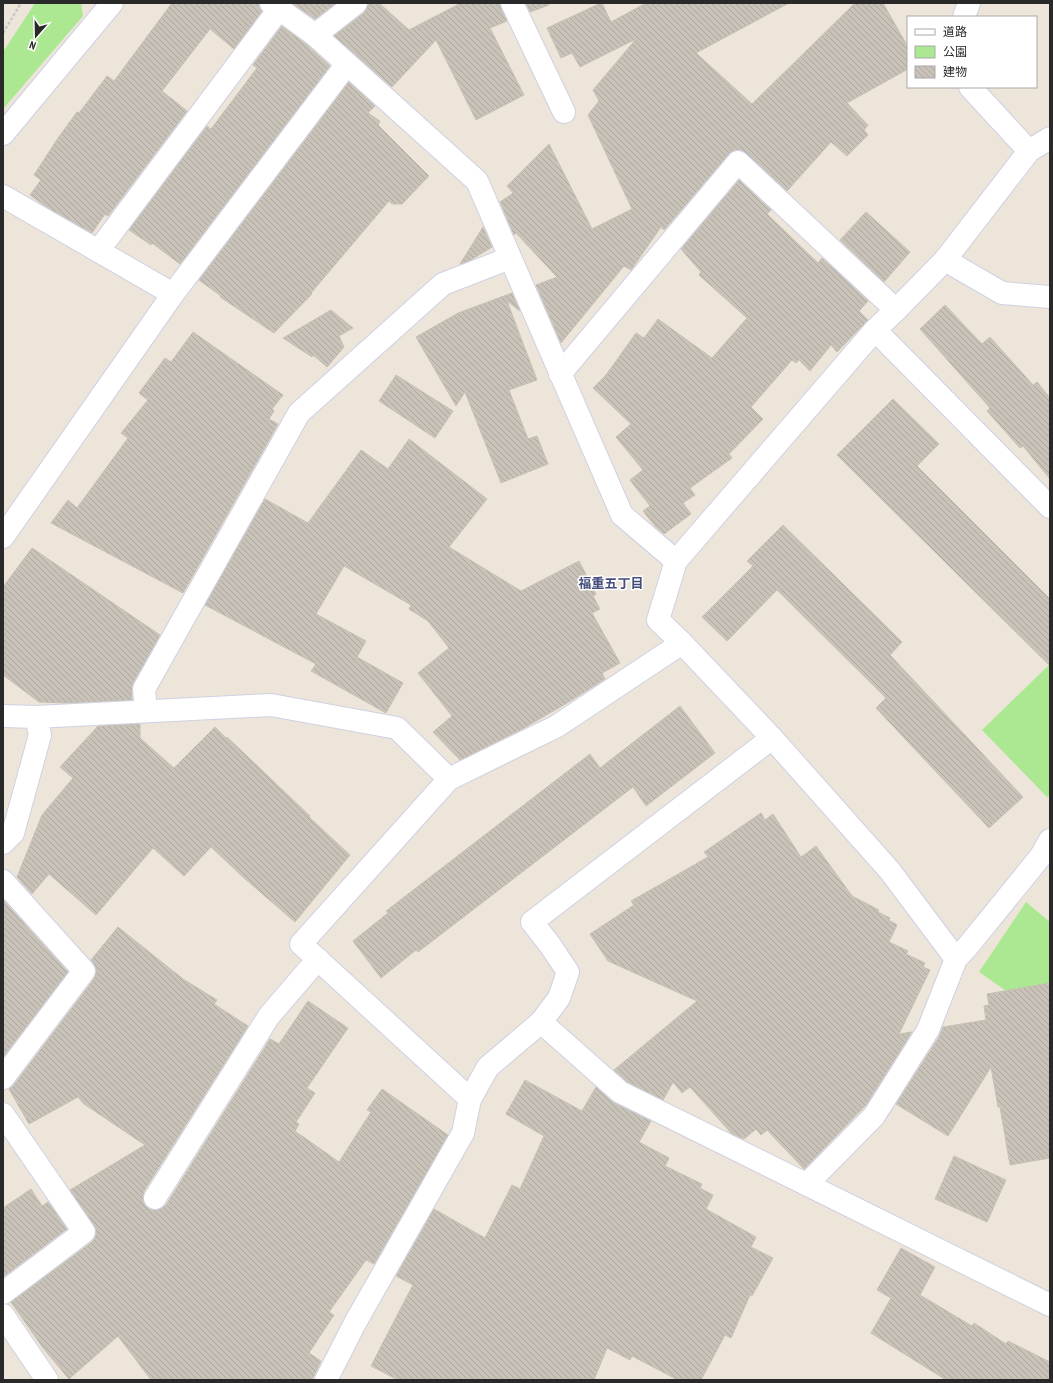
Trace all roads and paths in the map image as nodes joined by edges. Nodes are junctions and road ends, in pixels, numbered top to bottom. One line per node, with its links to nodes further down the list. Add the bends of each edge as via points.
1 (21, 3): 8 (path)
2 (112, 3): 13 (street)
3 (356, 3): 9 (street)
4 (512, 3): 12 (street)
5 (970, 3): 7 (street)
6 (275, 6): 9 (street); 17 (street)
7 (964, 16)
8 (3, 33)
9 (314, 35): 10 (street)
10 (347, 64): 18 (street, via 477,181); 20 (street)
11 (971, 88): 15 (street)
12 (564, 112)
13 (3, 134)
14 (1050, 138): 15 (street)
15 (1029, 151): 19 (street)
16 (3, 196): 17 (street)
17 (98, 251): 20 (street)
18 (510, 258): 24 (street); 29 (street, via 443,284 299,413 144,689)
19 (945, 260): 21 (street, via 1002,293); 22 (street)
20 (173, 294): 26 (street)
21 (1050, 297)
22 (896, 310): 23 (street); 24 (street, via 738,162)
23 (875, 330): 25 (street); 27 (street)
24 (560, 374): 27 (street, via 622,515)
25 (1050, 507)
26 (3, 537)
27 (676, 561): 28 (street, via 658,620)
28 (682, 643): 32 (street); 33 (street, via 557,726)
29 (146, 711): 31 (street); 33 (street, via 270,705 397,728)
30 (3, 716): 31 (street)
31 (36, 717): 35 (street, via 40,735 13,833)
32 (772, 738): 38 (street, via 890,871); 39 (street, via 532,922 568,972 559,998)
33 (450, 779): 37 (street, via 301,944)
34 (1050, 840): 38 (street, via 1041,856)
35 (3, 843)
36 (3, 881): 40 (street, via 84,971)
37 (318, 959): 41 (street); 44 (street, via 269,1016)
38 (956, 959): 43 (street, via 928,1030 874,1116)
39 (541, 1022): 41 (street, via 488,1067); 43 (street, via 620,1092)
40 (3, 1078)
41 (470, 1099): 49 (street, via 463,1133 355,1323)
42 (3, 1114): 45 (street, via 84,1232)
43 (807, 1184): 46 (street)
44 (155, 1198)
45 (3, 1293)
46 (1050, 1305)
47 (3, 1315): 48 (street)
48 (47, 1380)
49 (326, 1380)

